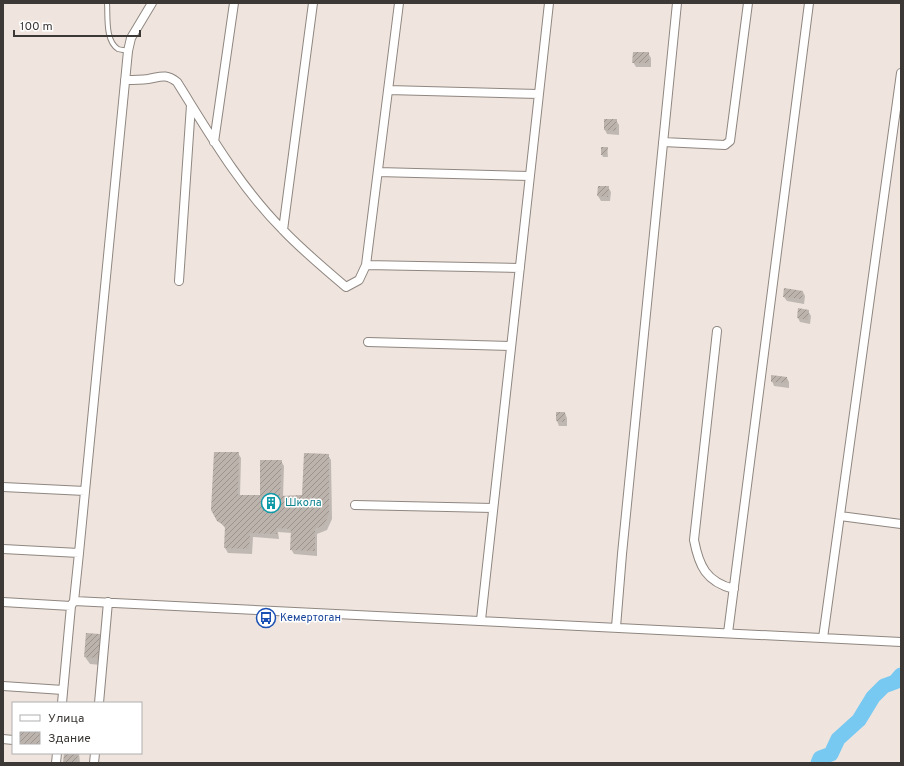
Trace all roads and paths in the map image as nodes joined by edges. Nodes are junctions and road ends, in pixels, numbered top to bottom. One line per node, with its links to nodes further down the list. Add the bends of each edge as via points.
1 (108, 3): 10 (lane, via 108,29 112,43 118,49)
2 (152, 3): 10 (street, via 131,38)
3 (234, 3): 16 (street)
4 (313, 3): 20 (street)
5 (399, 3): 13 (street)
6 (549, 3): 14 (street)
7 (677, 3): 17 (street)
8 (748, 3): 17 (street, via 730,141 725,145)
9 (809, 3): 35 (street)
10 (128, 51): 12 (street)
11 (901, 73): 31 (street)
12 (125, 80): 15 (street, via 164,75 171,77); 28 (street)
13 (388, 90): 14 (street); 18 (street)
14 (540, 94): 19 (street)
15 (191, 104): 16 (street); 23 (street)
16 (214, 142): 20 (street, via 248,190)
17 (663, 142): 40 (street)
18 (378, 172): 19 (street); 21 (street)
19 (530, 176): 22 (street)
20 (283, 230): 21 (street, via 346,288 359,280)
21 (366, 265): 22 (street)
22 (520, 268): 26 (street)
23 (179, 282)
24 (717, 330): 35 (street, via 694,540 696,554 707,575 719,585)
25 (368, 342): 26 (street)
26 (512, 346): 30 (street)
27 (3, 487): 28 (street)
28 (85, 491): 34 (street)
29 (355, 505): 30 (street)
30 (493, 508): 39 (street)
31 (840, 516): 32 (street); 42 (street)
32 (901, 524)
33 (3, 549): 34 (street)
34 (79, 554): 38 (street)
35 (734, 589): 41 (street)
36 (3, 602): 38 (street)
37 (108, 602): 38 (street); 39 (street); 47 (street)
38 (72, 603): 45 (street)
39 (481, 620): 40 (street)
40 (616, 627): 41 (street)
41 (728, 633): 42 (street)
42 (823, 638): 43 (street)
43 (901, 642)
44 (3, 686): 45 (street)
45 (63, 690): 46 (street)
46 (62, 702)
47 (99, 702)

